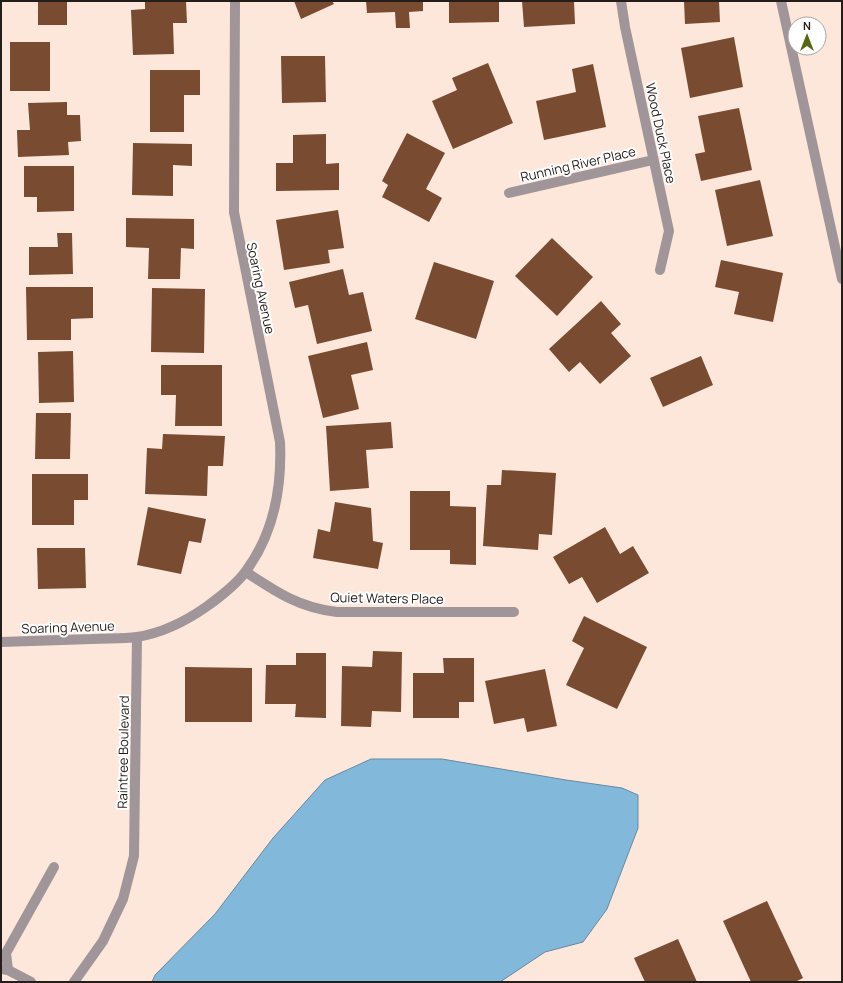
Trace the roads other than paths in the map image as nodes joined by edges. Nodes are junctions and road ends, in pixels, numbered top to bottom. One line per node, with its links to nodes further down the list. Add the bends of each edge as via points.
1 (235, 1): 8 (street, Soaring Avenue, via 234,212 280,442 281,466 272,520)
2 (621, 1): 4 (street, Wood Duck Place)
3 (781, 1): 7 (street)
4 (653, 160): 5 (street, Running River Place); 6 (street, Wood Duck Place, via 669,231)
5 (509, 193)
6 (660, 270)
7 (842, 279)
8 (246, 572): 9 (street, Quiet Waters Place, via 296,603 317,610); 10 (street, via 223,595 199,612 159,632)
9 (514, 612)
10 (137, 637): 11 (street, Soaring Avenue); 15 (street, Raintree Boulevard, via 134,856 124,899 103,942)
11 (1, 642)
12 (54, 867): 13 (street, via 6,953)
13 (4, 969): 14 (street)
14 (31, 982)
15 (74, 982)

